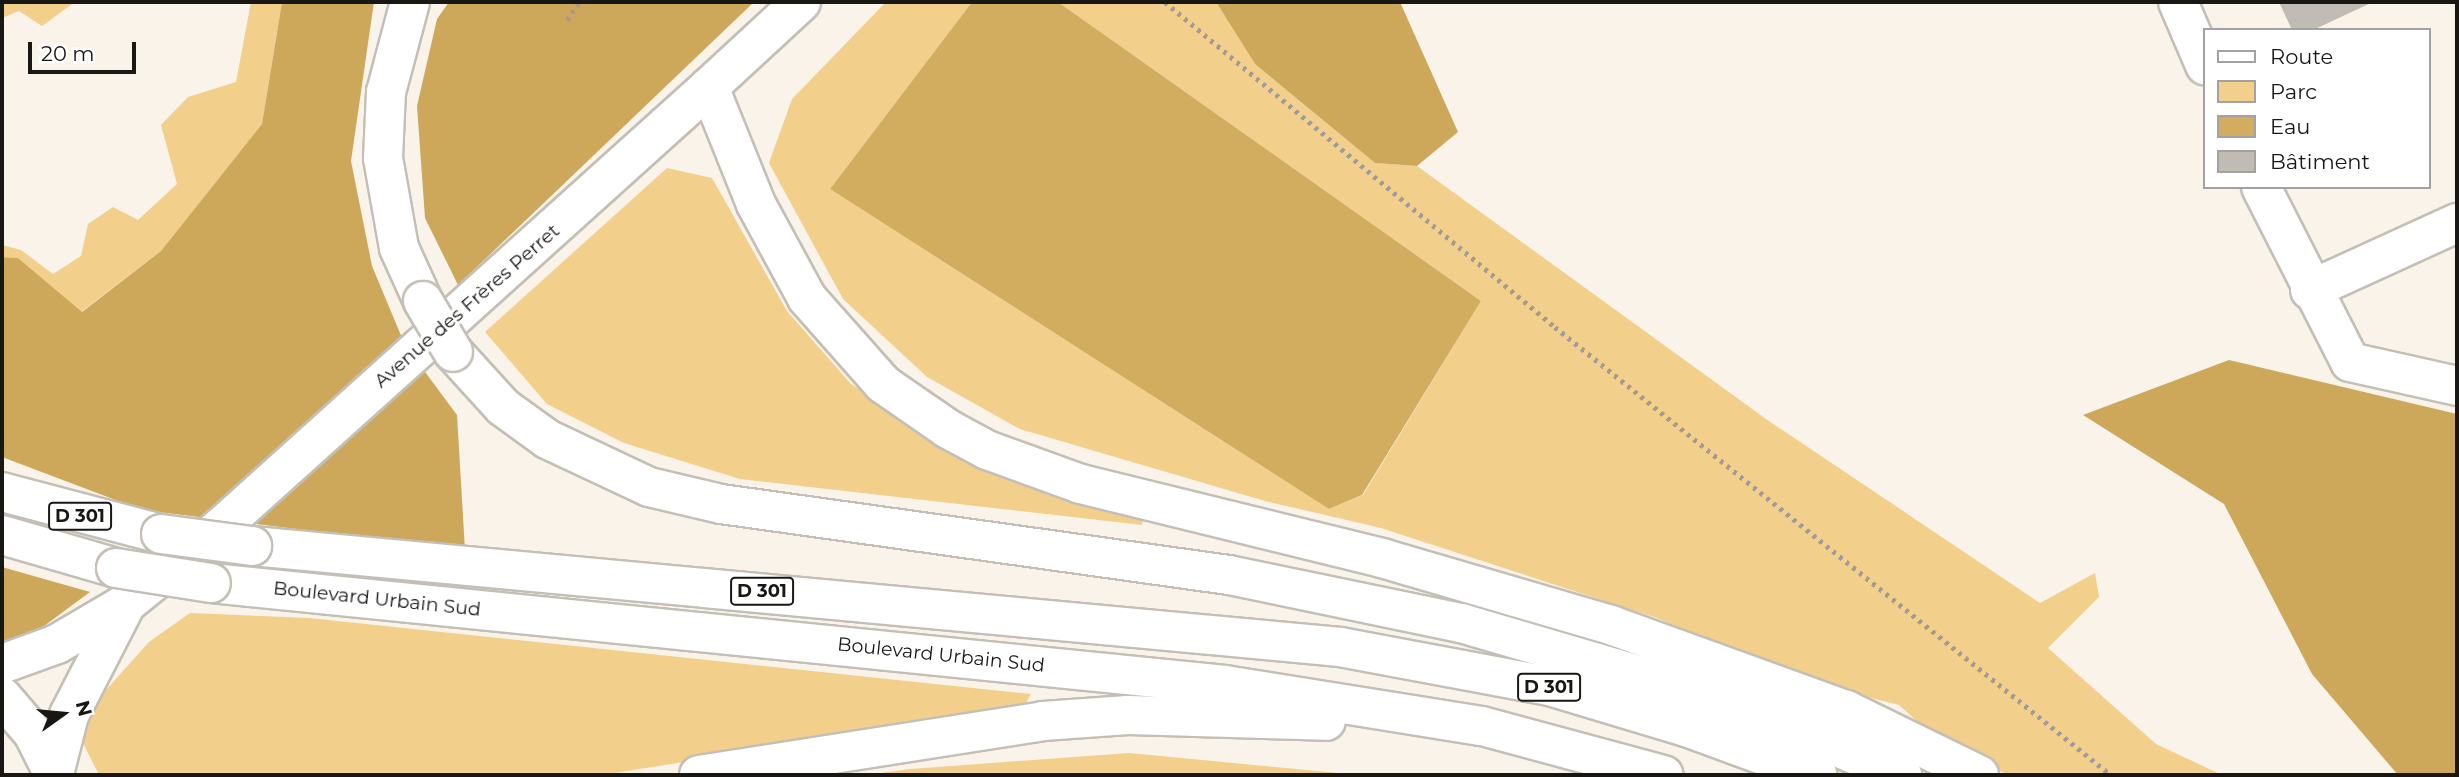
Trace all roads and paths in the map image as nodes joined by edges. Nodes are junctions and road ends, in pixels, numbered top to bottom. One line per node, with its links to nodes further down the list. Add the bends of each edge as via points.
1 (410, 2): 23 (main road, bridge, via 386,92 383,158 399,248 453,352 503,407 547,439 649,487 721,504 1229,575 1461,623 1684,688 1784,724)
2 (579, 2): 6 (path)
3 (801, 2): 8 (main road, Avenue des Frères Perret)
4 (1165, 2): 25 (path, via 1555,327)
5 (2178, 2): 7 (main road)
6 (567, 20)
7 (2204, 63)
8 (709, 87): 15 (main road, Avenue des Frères Perret, via 222,526); 24 (main road, via 757,204 807,298 883,384 948,429 987,450 1081,484 1382,558 1611,625 1846,710)
9 (2262, 189): 11 (main road)
10 (2457, 223): 11 (main road)
11 (2310, 290): 12 (main road, via 2350,362)
12 (2457, 386)
13 (2, 492): 22 (main road, D 301, bridge, via 161,534 252,546 1340,647 1577,694)
14 (2, 536): 18 (main road, Boulevard Urbain Sud / D 301, bridge, via 116,568 211,583 1212,683)
15 (127, 603): 16 (main road, via 57,644); 19 (main road, via 69,715)
16 (2, 664)
17 (2, 698): 19 (main road, via 33,733)
18 (1482, 726): 20 (main road, via 1128,715 1043,721); 21 (main road, Boulevard Urbain Sud / D 301)
19 (54, 775)
20 (699, 775)
21 (1663, 775)
22 (1817, 775)
23 (1902, 775)
24 (1979, 775)
25 (2111, 775)

